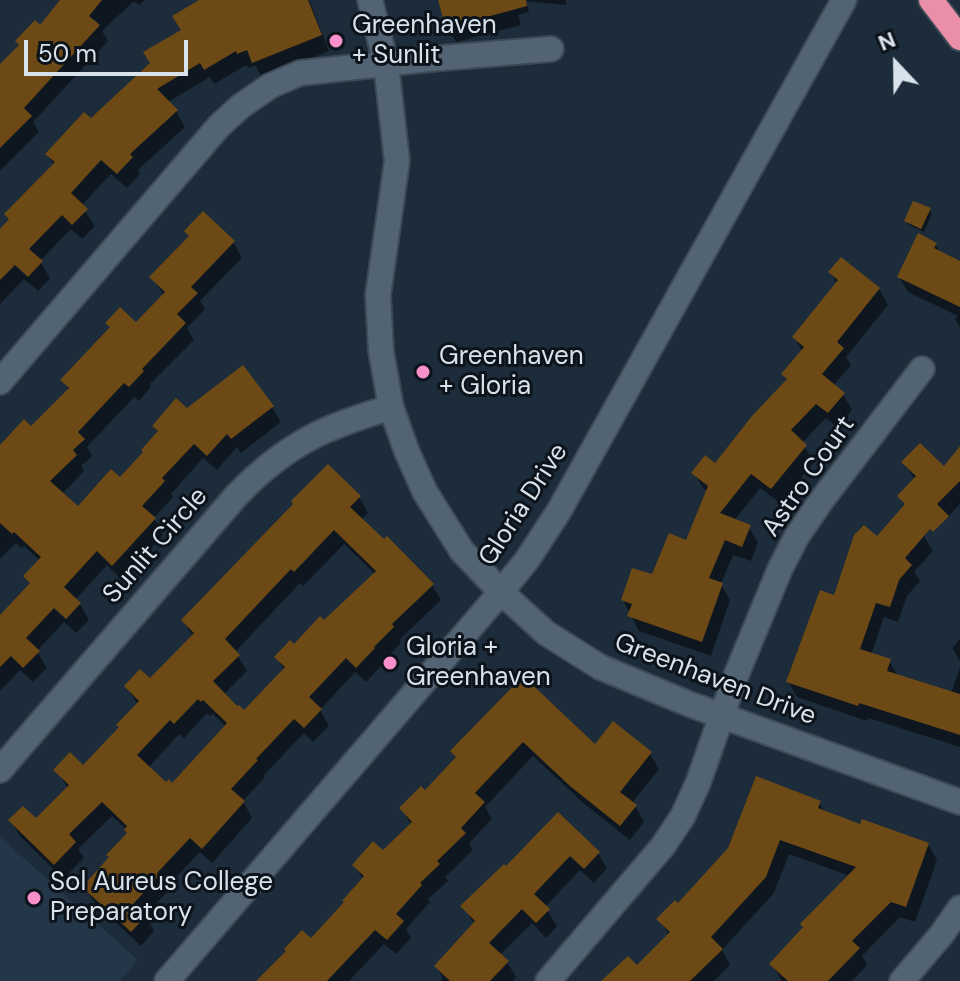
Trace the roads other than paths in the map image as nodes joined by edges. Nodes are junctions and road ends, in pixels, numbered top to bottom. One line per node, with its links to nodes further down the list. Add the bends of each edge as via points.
1 (370, 0): 6 (street, Greenhaven Drive)
2 (931, 0): 4 (highway)
3 (843, 1): 10 (street, Gloria Drive, via 559,511)
4 (960, 38)
5 (551, 49): 6 (street)
6 (386, 64): 8 (street, via 300,73 241,106); 9 (street, Greenhaven Drive, via 397,161 378,295)
7 (922, 369): 11 (street, Astro Court, via 797,536)
8 (0, 382)
9 (391, 407): 10 (street, Greenhaven Drive, via 425,492 462,551); 12 (street, Sunlit Circle, via 312,436 253,478)
10 (501, 592): 11 (street, Greenhaven Drive, via 546,633 600,667); 15 (street, Gloria Drive)
11 (721, 715): 13 (street, Greenhaven Drive); 16 (street, Astro Court, via 698,783 663,846)
12 (0, 770)
13 (960, 802)
14 (960, 908): 17 (street)
15 (167, 981)
16 (548, 981)
17 (902, 981)

